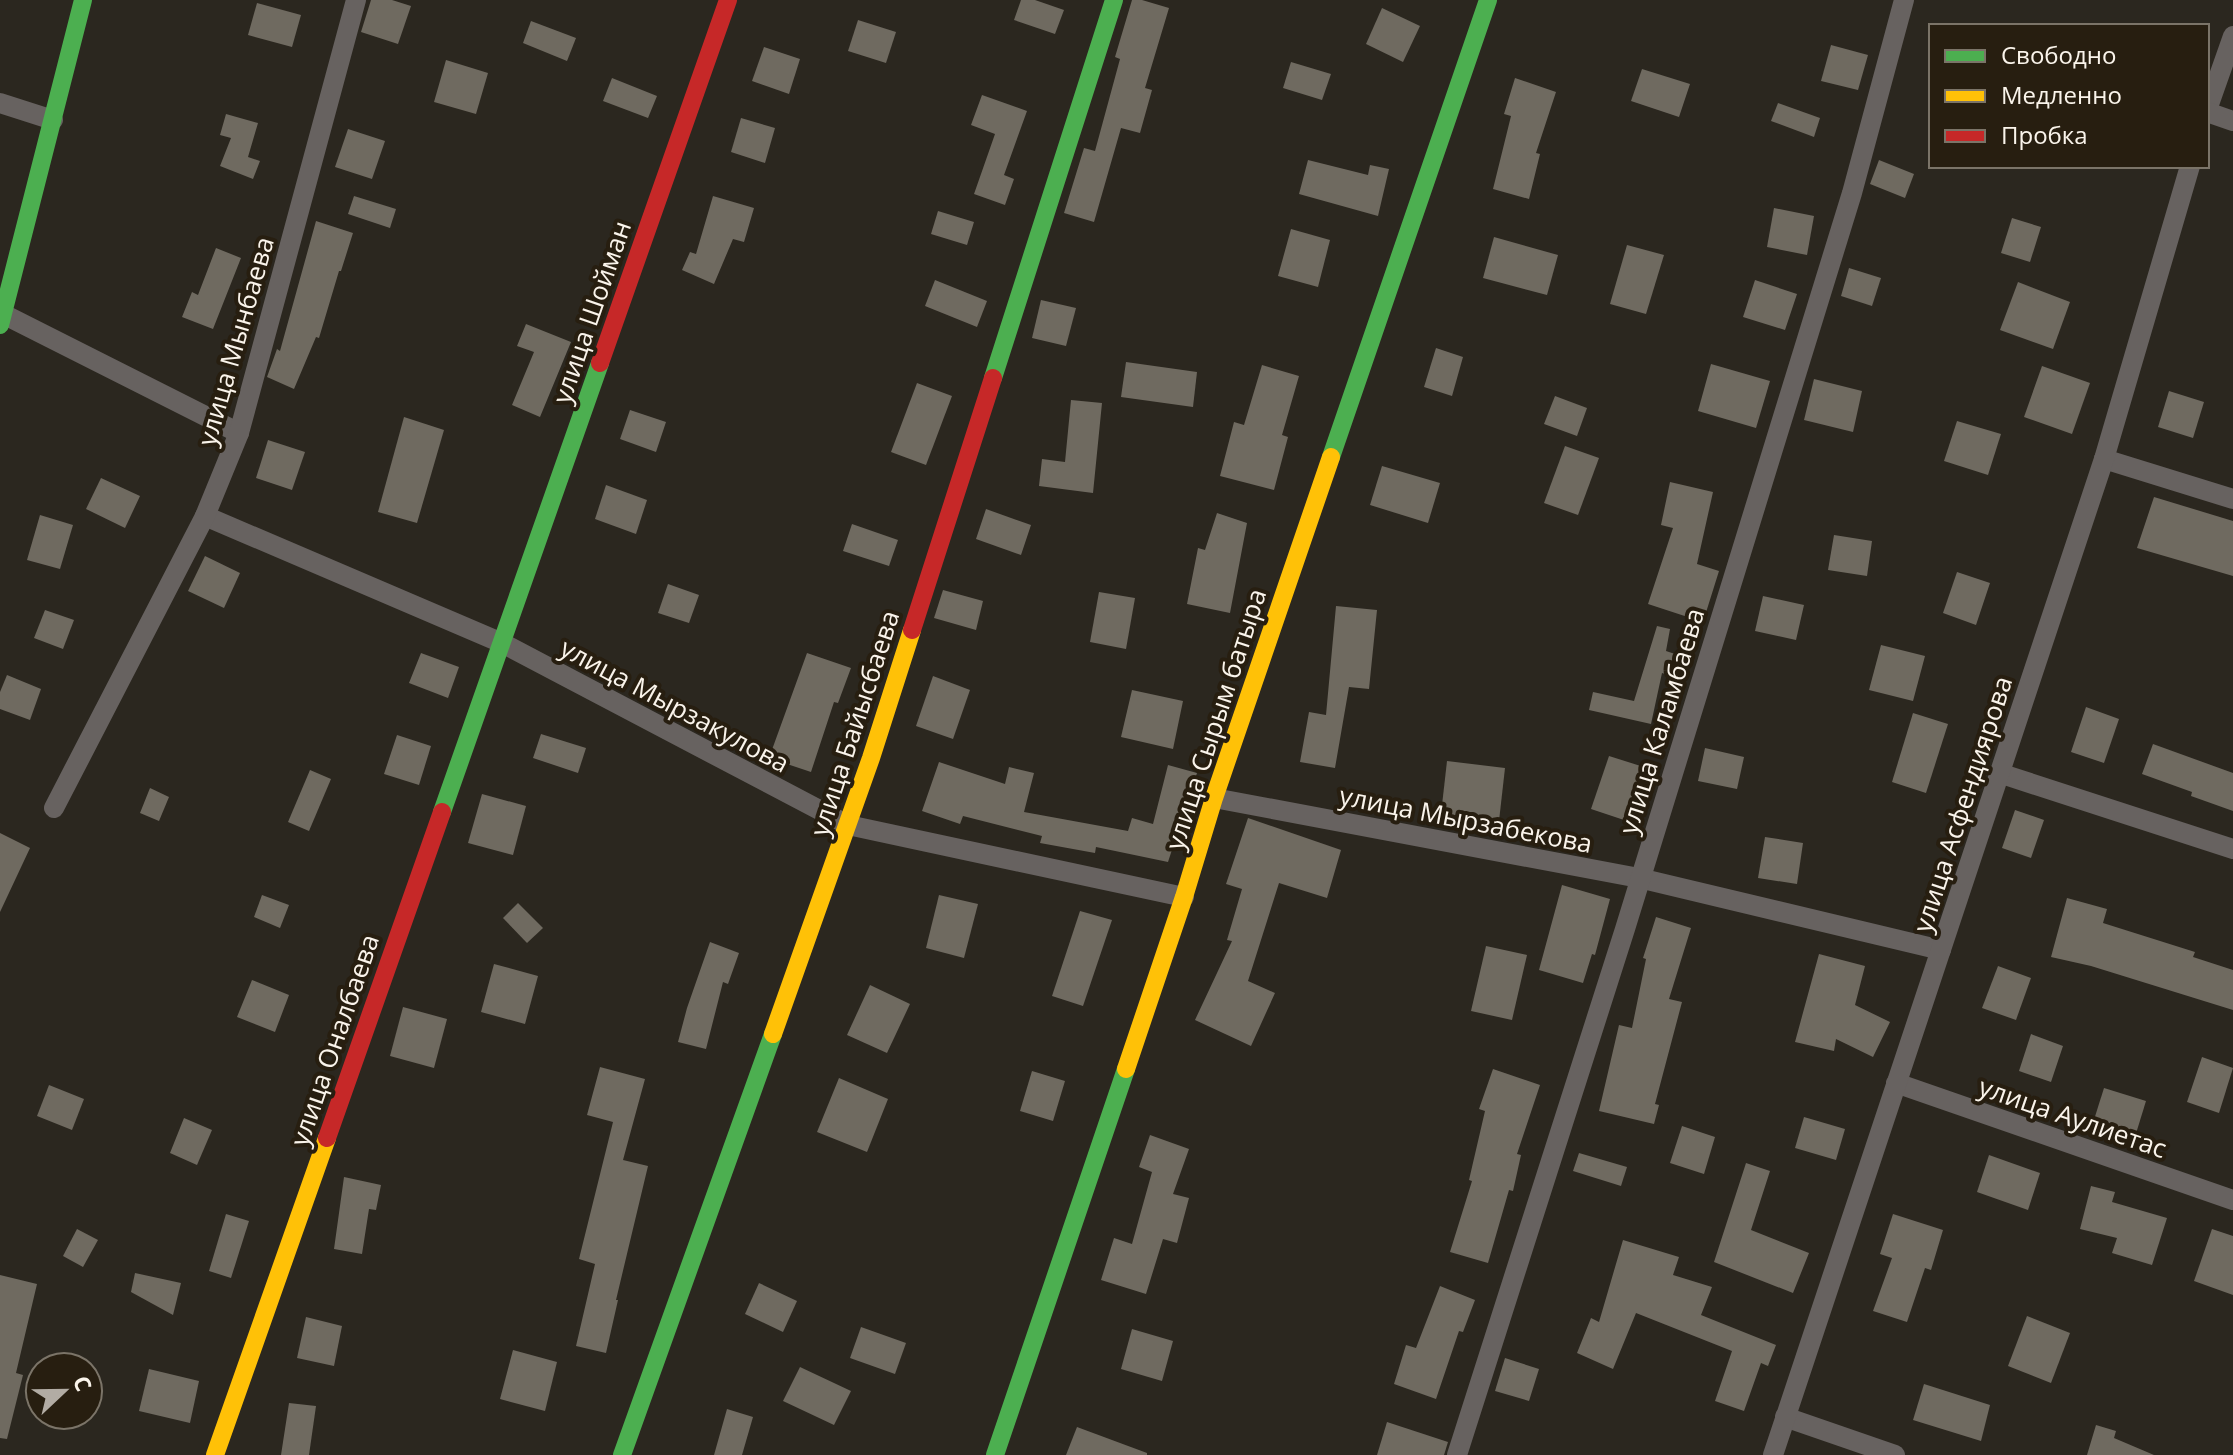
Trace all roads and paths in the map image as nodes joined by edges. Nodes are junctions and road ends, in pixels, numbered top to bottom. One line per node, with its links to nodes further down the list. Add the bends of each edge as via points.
1 (83, 0): 11 (street)
2 (356, 0): 15 (street, улица Мынбаева)
3 (728, 0): 19 (street, улица Шойман)
4 (1114, 0): 23 (street, улица Байысбаева)
5 (1488, 0): 21 (street, улица Сырым батыра)
6 (1904, 0): 25 (street, улица Каламбаева, via 1852,193)
7 (2233, 36): 9 (street)
8 (0, 103): 11 (street)
9 (2209, 105)
10 (2209, 112): 12 (street)
11 (53, 120): 14 (street)
12 (2233, 121)
13 (2189, 168): 16 (street, улица Асфендиярова)
14 (1, 320): 15 (street)
15 (239, 433): 18 (street, улица Мынбаева)
16 (2104, 459): 17 (street); 20 (street, улица Асфендиярова)
17 (2233, 499)
18 (205, 516): 19 (street, улица Мырзакулова); 22 (street, улица Мынбаева)
19 (502, 643): 23 (street, улица Мырзакулова); 31 (street, улица Оналбаева)
20 (1999, 773): 24 (street); 27 (street, улица Асфендиярова)
21 (1214, 798): 25 (street, улица Мырзабекова); 26 (street, улица Сырым батыра)
22 (54, 808)
23 (848, 825): 26 (street, улица Мырзакулова); 32 (street, улица Байысбаева)
24 (2233, 849)
25 (1639, 878): 27 (street, улица Мырзабекова); 34 (street, улица Каламбаева)
26 (1184, 897): 33 (street, улица Сырым батыра)
27 (1941, 950): 28 (street, улица Асфендиярова)
28 (1896, 1083): 29 (street, улица Аулиетас); 30 (street, улица Асфендиярова)
29 (2233, 1200)
30 (1785, 1417): 35 (street, улица Асфендиярова); 36 (street)
31 (215, 1455)
32 (622, 1455)
33 (995, 1455)
34 (1457, 1455)
35 (1773, 1455)
36 (1895, 1455)

